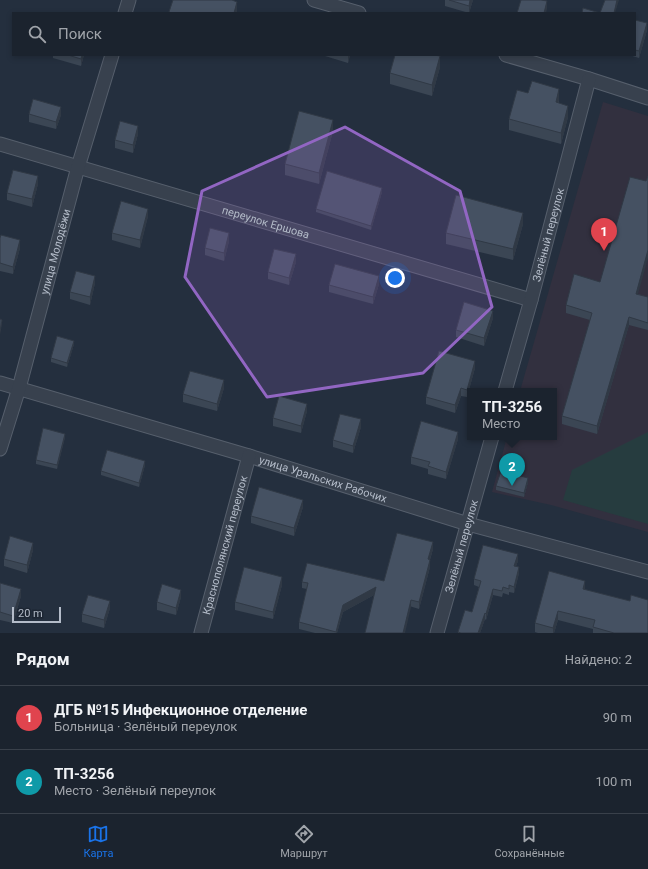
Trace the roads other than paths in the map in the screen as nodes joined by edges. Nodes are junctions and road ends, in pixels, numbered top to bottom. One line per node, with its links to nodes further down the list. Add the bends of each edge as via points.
1 (129, 0): 3 (street)
2 (314, 0): 4 (street)
3 (125, 12)
4 (356, 12)
5 (112, 56): 10 (street, улица Молодёжи)
6 (509, 56): 7 (street)
7 (589, 79): 8 (street); 11 (street, Зелёный переулок)
8 (648, 98)
9 (0, 144): 10 (street, переулок Ершова)
10 (78, 167): 11 (street, переулок Ершова); 13 (street, улица Молодёжи)
11 (531, 300): 14 (street, Зелёный переулок)
12 (0, 383): 13 (street, улица Уральских Рабочих)
13 (19, 388): 16 (street, улица Молодёжи); 17 (street, улица Уральских Рабочих)
14 (506, 388)
15 (491, 440): 18 (street, Зелёный переулок)
16 (0, 449)
17 (249, 456): 18 (street, улица Уральских Рабочих); 20 (street, Краснополянский переулок)
18 (468, 524): 19 (street, улица Уральских Рабочих); 21 (street, Зелёный переулок)
19 (648, 572)
20 (201, 633)
21 (437, 633)

